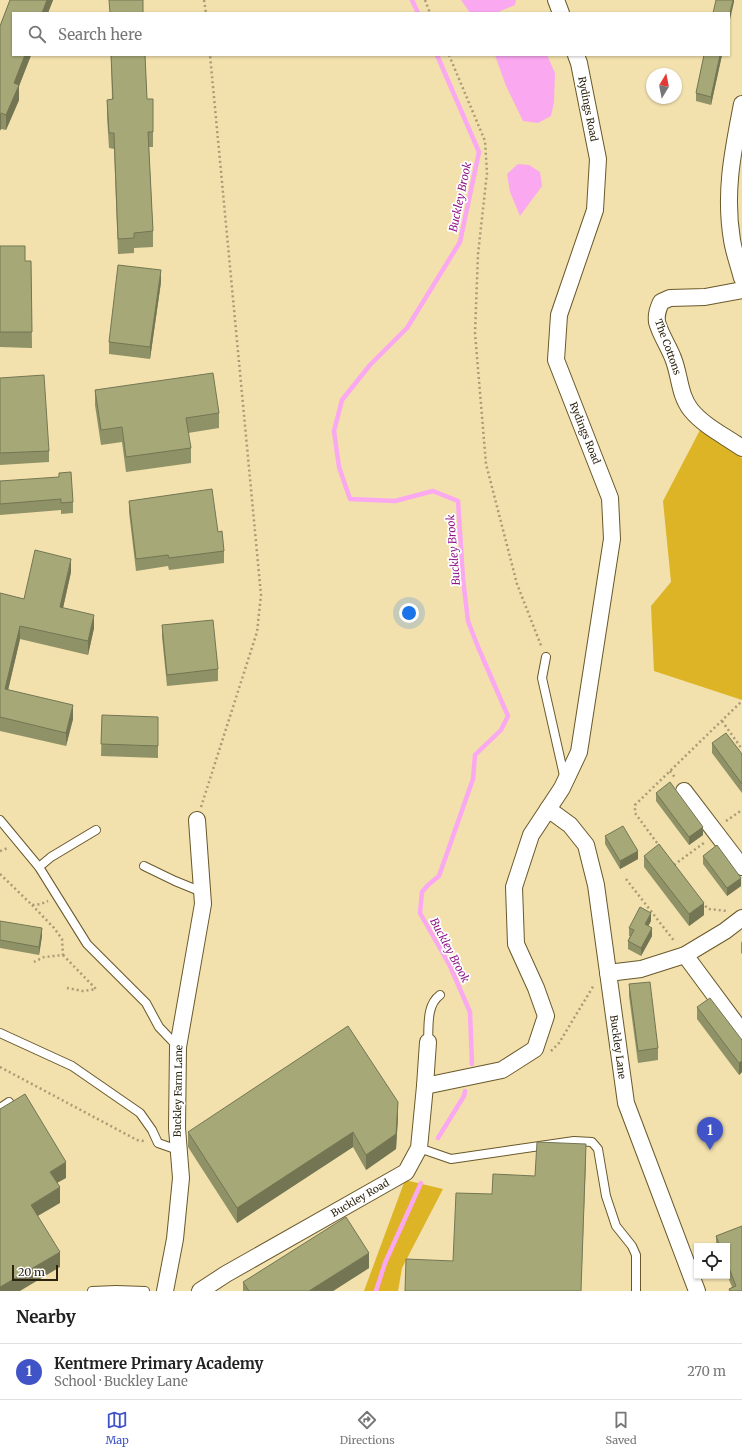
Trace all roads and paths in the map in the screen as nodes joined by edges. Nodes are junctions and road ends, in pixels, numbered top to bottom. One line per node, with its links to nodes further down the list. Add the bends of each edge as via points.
1 (204, 0): 4 (path)
2 (425, 0): 5 (path)
3 (556, 0): 6 (street)
4 (206, 12)
5 (430, 12)
6 (561, 12)
7 (210, 56): 23 (path, via 262,595 257,632)
8 (449, 56): 15 (path, via 485,141 487,173 478,254 476,333 486,464 517,584)
9 (576, 56): 18 (street, Rydings Road, via 598,159 595,210 559,315 556,360 610,498 612,540 579,752)
10 (742, 104): 11 (street, via 731,162 728,202)
11 (737, 239): 12 (street)
12 (742, 278)
13 (742, 290): 14 (street, The Cottons, via 706,297 670,298 661,302 657,310 657,323 673,359 686,403 700,419)
14 (742, 448)
15 (546, 657): 18 (lane, via 542,678)
16 (722, 721): 17 (path)
17 (742, 749)
18 (565, 782): 20 (street, Rydings Road)
19 (684, 791): 25 (street)
20 (548, 809): 39 (street, Buckley Lane, via 570,825 586,845 596,885); 48 (street, Rydings Road, via 531,835 514,887 516,944 546,1016 535,1048 502,1070)
21 (742, 810): 25 (path)
22 (0, 820): 29 (lane)
23 (197, 820): 32 (street, Buckley Farm Lane)
24 (96, 830): 29 (lane)
25 (715, 832): 26 (path); 28 (street)
26 (674, 864)
27 (144, 866): 32 (lane)
28 (742, 866)
29 (39, 867): 33 (lane)
30 (0, 874): 34 (path)
31 (626, 879): 37 (path)
32 (202, 892): 45 (street, Buckley Farm Lane, via 203,904)
33 (57, 897): 34 (path); 45 (lane, via 87,944 146,1003 160,1027)
34 (32, 905): 36 (path, via 62,939)
35 (742, 918): 37 (street)
36 (62, 955): 38 (path, via 44,957); 40 (path, via 96,988 83,991)
37 (685, 955): 39 (street, via 641,969); 42 (street)
38 (34, 962)
39 (608, 973): 46 (path, via 595,983 559,1043); 59 (street, Buckley Lane, via 626,1103)
40 (67, 988)
41 (440, 995): 44 (lane, via 434,999 431,1006)
42 (742, 1032)
43 (0, 1033): 51 (lane, via 72,1066 140,1113)
44 (428, 1042): 48 (street, Buckley Road)
45 (178, 1047): 53 (street, Buckley Farm Lane)
46 (548, 1053)
47 (0, 1067): 51 (path, via 138,1140)
48 (426, 1086): 52 (street, Buckley Road)
49 (9, 1102): 50 (lane)
50 (0, 1108)
51 (158, 1143): 53 (lane)
52 (418, 1148): 57 (street, Buckley Road, via 406,1172 218,1283); 58 (lane, via 451,1159 574,1141 592,1142 598,1148 606,1196 616,1226 636,1255)
53 (178, 1150): 56 (street, Buckley Farm Lane, via 181,1178 175,1239)
54 (92, 1291): 55 (lane)
55 (145, 1291)
56 (165, 1291)
57 (200, 1291)
58 (636, 1291)
59 (697, 1291)

